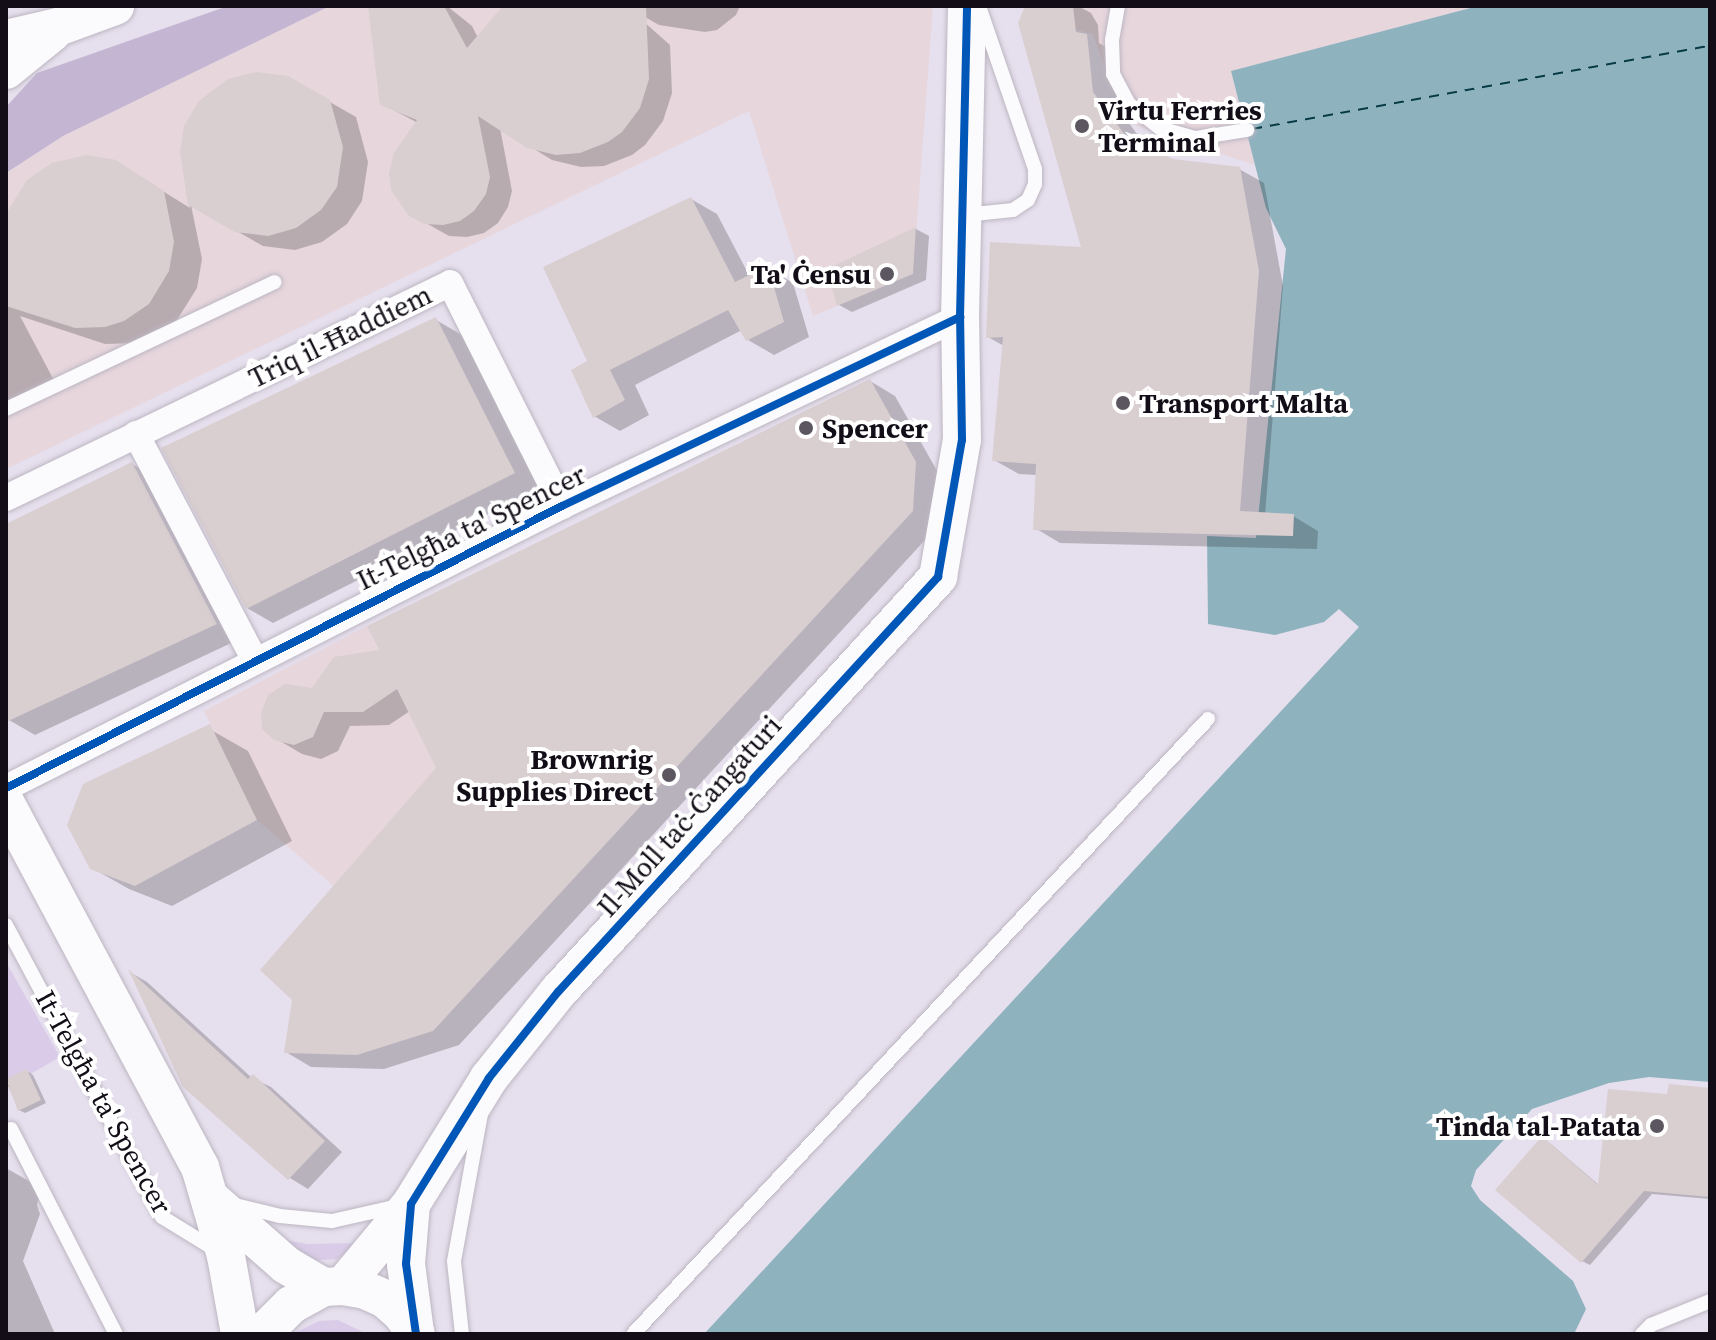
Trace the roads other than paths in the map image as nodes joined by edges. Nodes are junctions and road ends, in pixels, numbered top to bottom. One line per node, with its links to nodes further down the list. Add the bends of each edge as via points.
1 (115, 6): 5 (street)
2 (967, 6): 9 (street, Il-Moll taċ-Ċangaturi)
3 (979, 6): 9 (lane, via 1035,169 1035,184 1028,200 1013,210)
4 (1118, 6): 8 (lane, via 1113,74 1129,104 1160,128 1196,138)
5 (58, 27): 6 (street); 7 (street)
6 (6, 39)
7 (6, 70)
8 (1247, 130)
9 (963, 215): 11 (street, Il-Moll taċ-Ċangaturi)
10 (275, 282): 12 (lane)
11 (960, 317): 15 (street, It-Telgħa ta' Spencer); 21 (street, Il-Moll taċ-Ċangaturi, via 962,440 938,577 558,992)
12 (6, 409)
13 (136, 434): 14 (street, Triq il-Ħaddiem); 15 (street, Triq il-Ħaddiem, via 450,283); 16 (street)
14 (6, 498)
15 (562, 506): 16 (street, It-Telgħa ta' Spencer)
16 (254, 659): 18 (street, It-Telgħa ta' Spencer)
17 (1208, 719): 33 (lane)
18 (6, 788)
19 (6, 804): 23 (street, It-Telgħa ta' Spencer, via 200,1167)
20 (6, 925): 25 (lane, It-Telgħa ta' Spencer, via 162,1217)
21 (489, 1078): 24 (street, Il-Moll taċ-Ċangaturi); 32 (lane, via 454,1261)
22 (11, 1129): 29 (lane)
23 (211, 1199): 24 (lane, It-Telgħa ta' Spencer, via 280,1216 332,1221); 25 (street, It-Telgħa ta' Spencer); 26 (street, It-Telgħa ta' Spencer, via 286,1265)
24 (411, 1204): 26 (street, Il-Moll taċ-Ċangaturi); 28 (street, Il-Moll taċ-Ċangaturi, via 406,1264)
25 (226, 1256): 30 (street, It-Telgħa ta' Spencer)
26 (333, 1287): 28 (street, It-Telgħa ta' Spencer, via 365,1290 385,1299); 31 (street, Il-Moll taċ-Ċangaturi, via 291,1305)
27 (1710, 1301): 34 (lane, via 1651,1325)
28 (415, 1333)
29 (116, 1334)
30 (240, 1334)
31 (262, 1334)
32 (462, 1334)
33 (633, 1334)
34 (1642, 1334)

